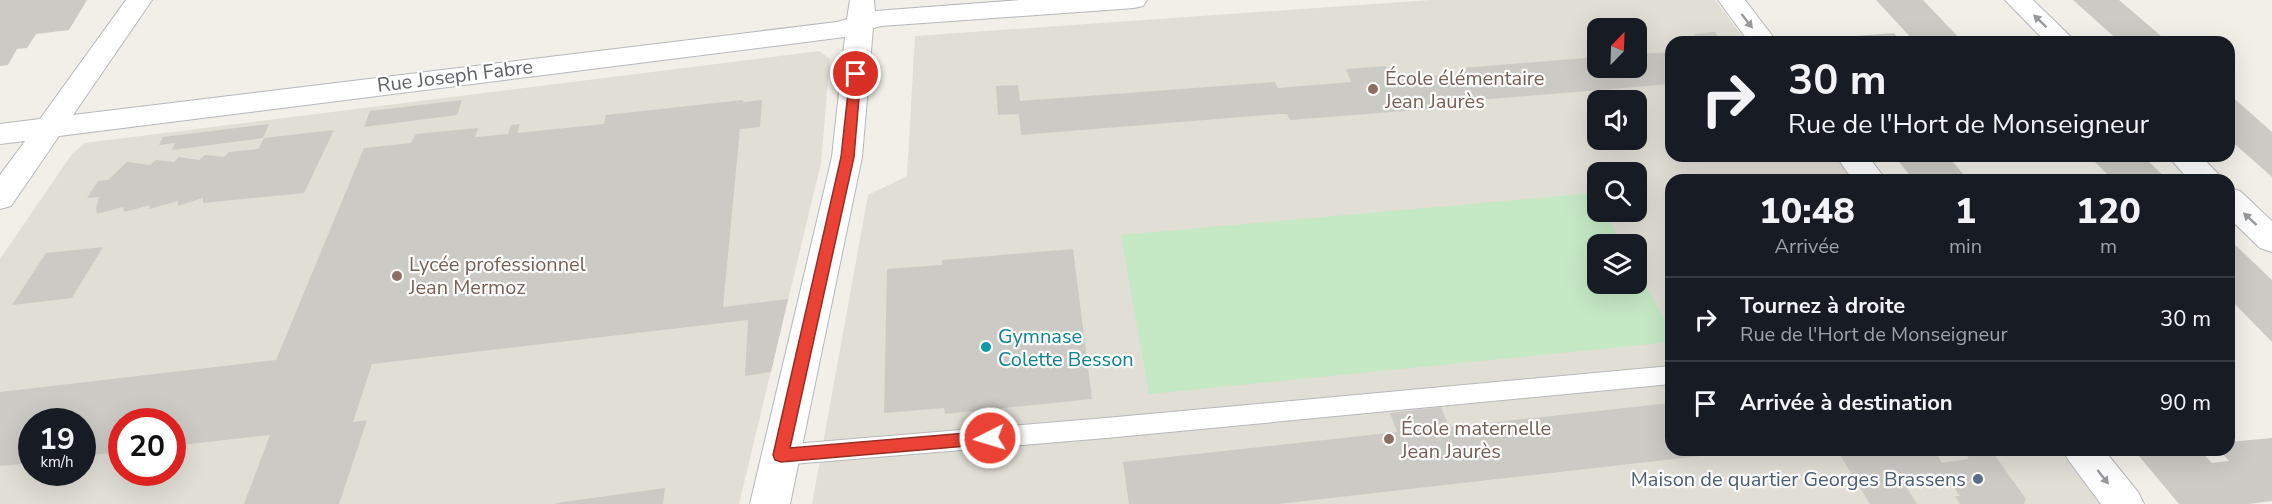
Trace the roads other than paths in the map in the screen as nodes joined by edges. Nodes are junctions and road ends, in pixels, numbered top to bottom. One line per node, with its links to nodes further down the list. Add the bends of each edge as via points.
1 (139, 0): 8 (street)
2 (1134, 0): 5 (street, Rue Joseph Fabre, via 879,18)
3 (1731, 0): 6 (street, one-way to 6)
4 (2018, 0): 7 (street, one-way to 4)
5 (861, 11): 8 (street, Rue Joseph Fabre, via 839,30); 18 (street, via 847,157)
6 (1758, 36)
7 (2056, 36)
8 (49, 128): 9 (street, Rue Joseph Fabre); 14 (street)
9 (0, 134)
10 (1856, 162): 12 (street)
11 (2189, 162): 13 (street)
12 (1865, 174)
13 (2202, 174)
14 (0, 198)
15 (2235, 205): 16 (street, one-way to 15)
16 (2272, 240)
17 (1665, 376): 18 (lane)
18 (781, 455): 20 (street)
19 (2087, 456): 21 (street, one-way to 21)
20 (770, 504)
21 (2124, 504)

